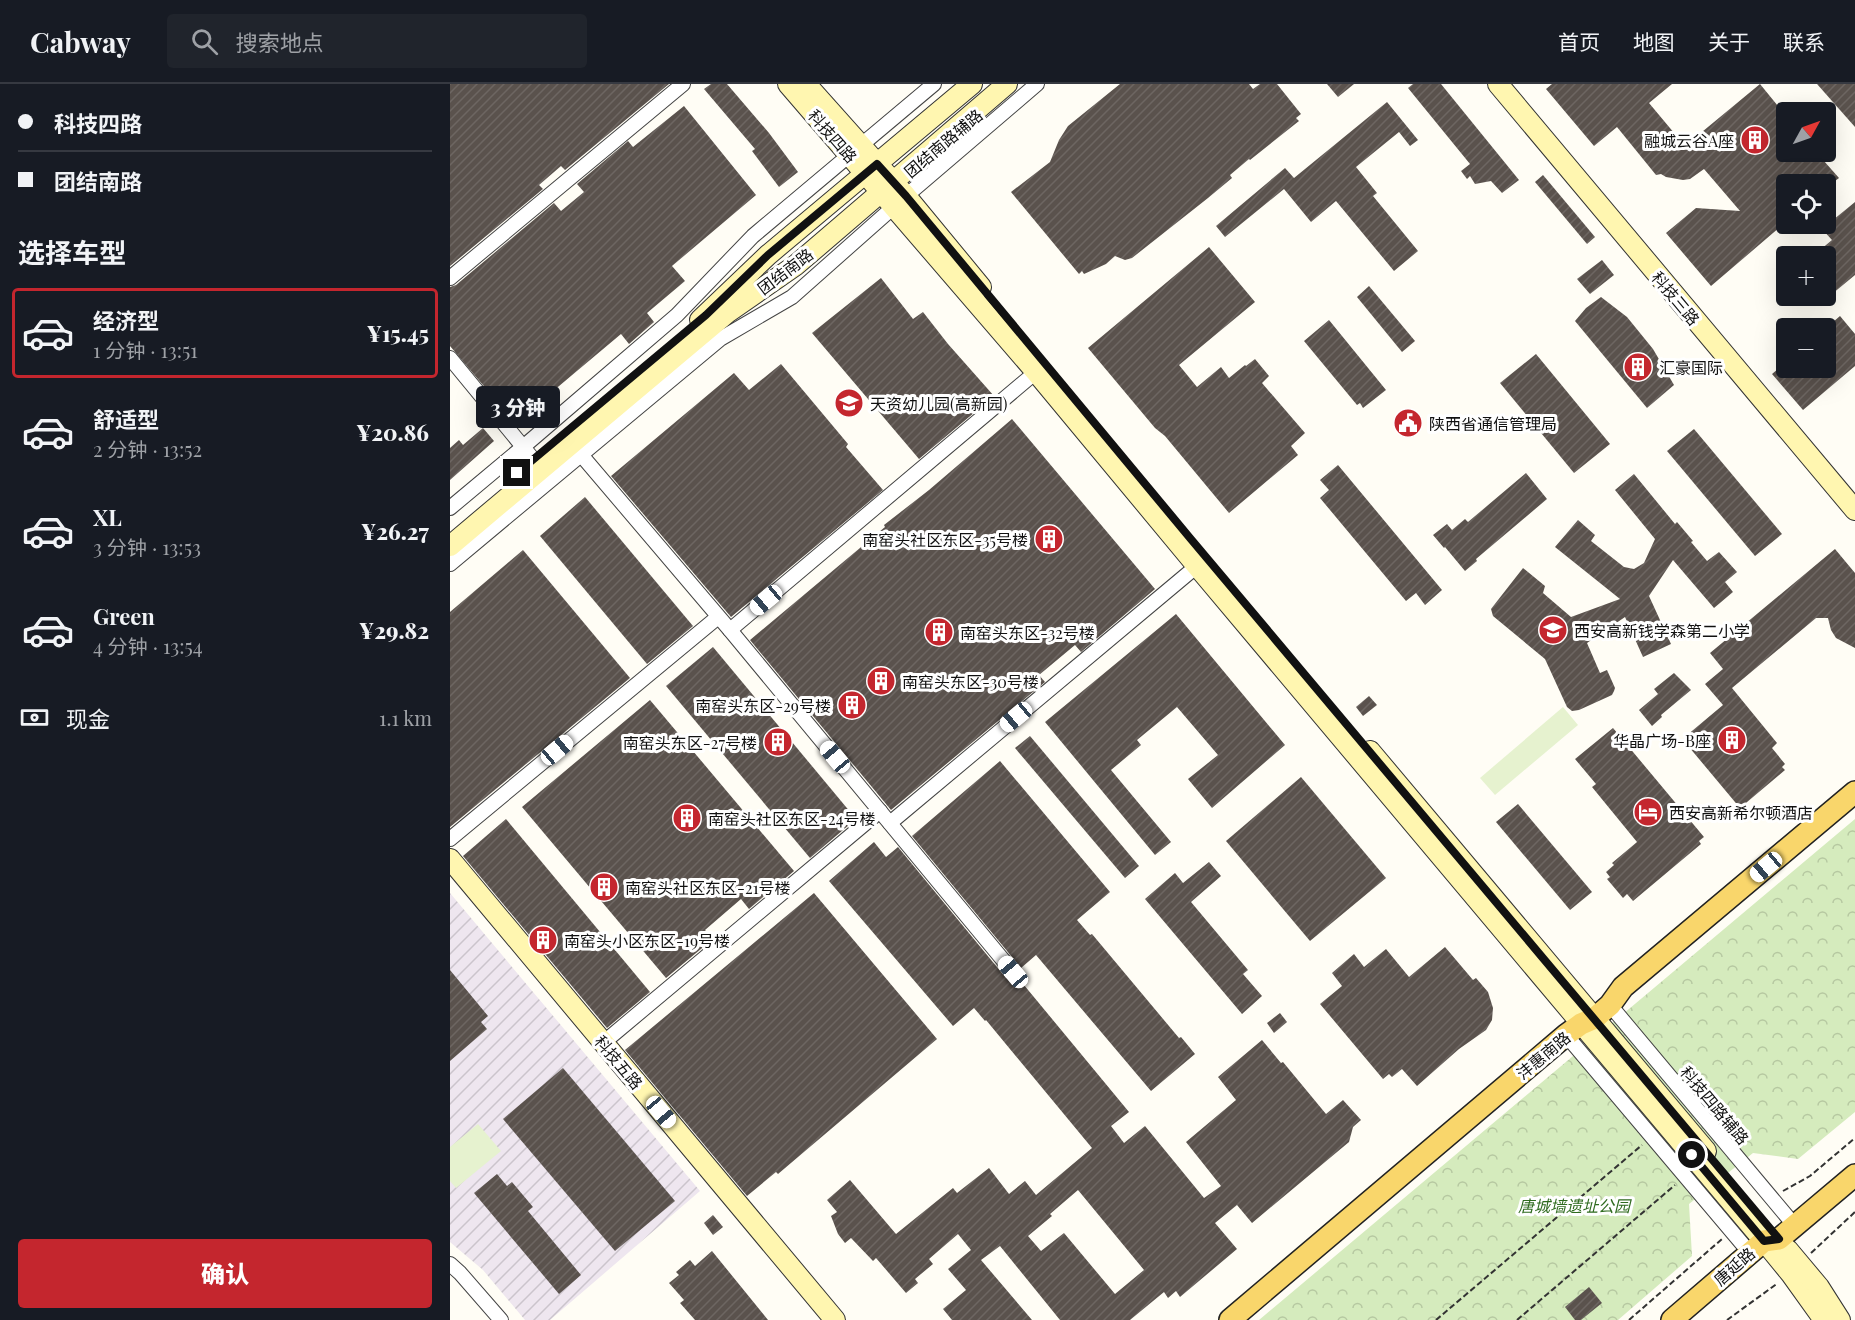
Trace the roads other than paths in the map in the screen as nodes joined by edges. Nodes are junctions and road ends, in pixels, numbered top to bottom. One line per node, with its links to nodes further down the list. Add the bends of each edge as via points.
1 (683, 84): 12 (street)
2 (788, 84): 9 (street, 科技四路)
3 (806, 84): 9 (street, 科技四路)
4 (934, 84): 9 (street)
5 (972, 84): 10 (street, 团结南路)
6 (1007, 84): 11 (street, 团结南路)
7 (1037, 84): 11 (street, 团结南路辅路)
8 (1498, 84): 18 (street, 科技三路)
9 (854, 149): 10 (street, 科技四路); 16 (street, via 753,236 677,315)
10 (871, 169): 11 (street, 科技四路); 16 (street, 团结南路, via 768,255 706,315)
11 (894, 194): 14 (street, 科技四路); 15 (street, 团结南路, via 727,313); 31 (street, 科技四路, via 1190,538)
12 (450, 278)
13 (450, 358): 16 (street)
14 (1036, 372): 22 (street, 科技四路); 24 (street)
15 (577, 450): 20 (street, 团结南路); 21 (street, via 575,459); 23 (street)
16 (528, 453): 17 (street); 19 (street, 团结南路)
17 (450, 508)
18 (1855, 510)
19 (450, 529)
20 (450, 546)
21 (450, 564)
22 (1197, 566): 27 (street); 31 (street, 科技四路)
23 (718, 617): 24 (street); 28 (street)
24 (730, 630): 26 (street)
25 (1855, 792): 31 (main road, 沣惠南路, via 1623,987)
26 (880, 811): 27 (street); 32 (street)
27 (890, 823): 30 (street)
28 (450, 839)
29 (450, 860): 32 (street, 科技五路)
30 (1013, 972)
31 (1588, 1021): 34 (street, 科技四路); 34 (street); 38 (main road, 沣惠南路)
32 (603, 1043): 37 (street, 科技五路)
33 (1855, 1175): 34 (main road, 唐延路)
34 (1772, 1240): 39 (main road, 唐延路); 40 (street, 科技四路); 41 (street, 科技四路, via 1819,1287)
35 (450, 1264): 36 (street)
36 (501, 1320)
37 (835, 1320)
38 (1230, 1320)
39 (1672, 1320)
40 (1824, 1320)
41 (1840, 1320)

